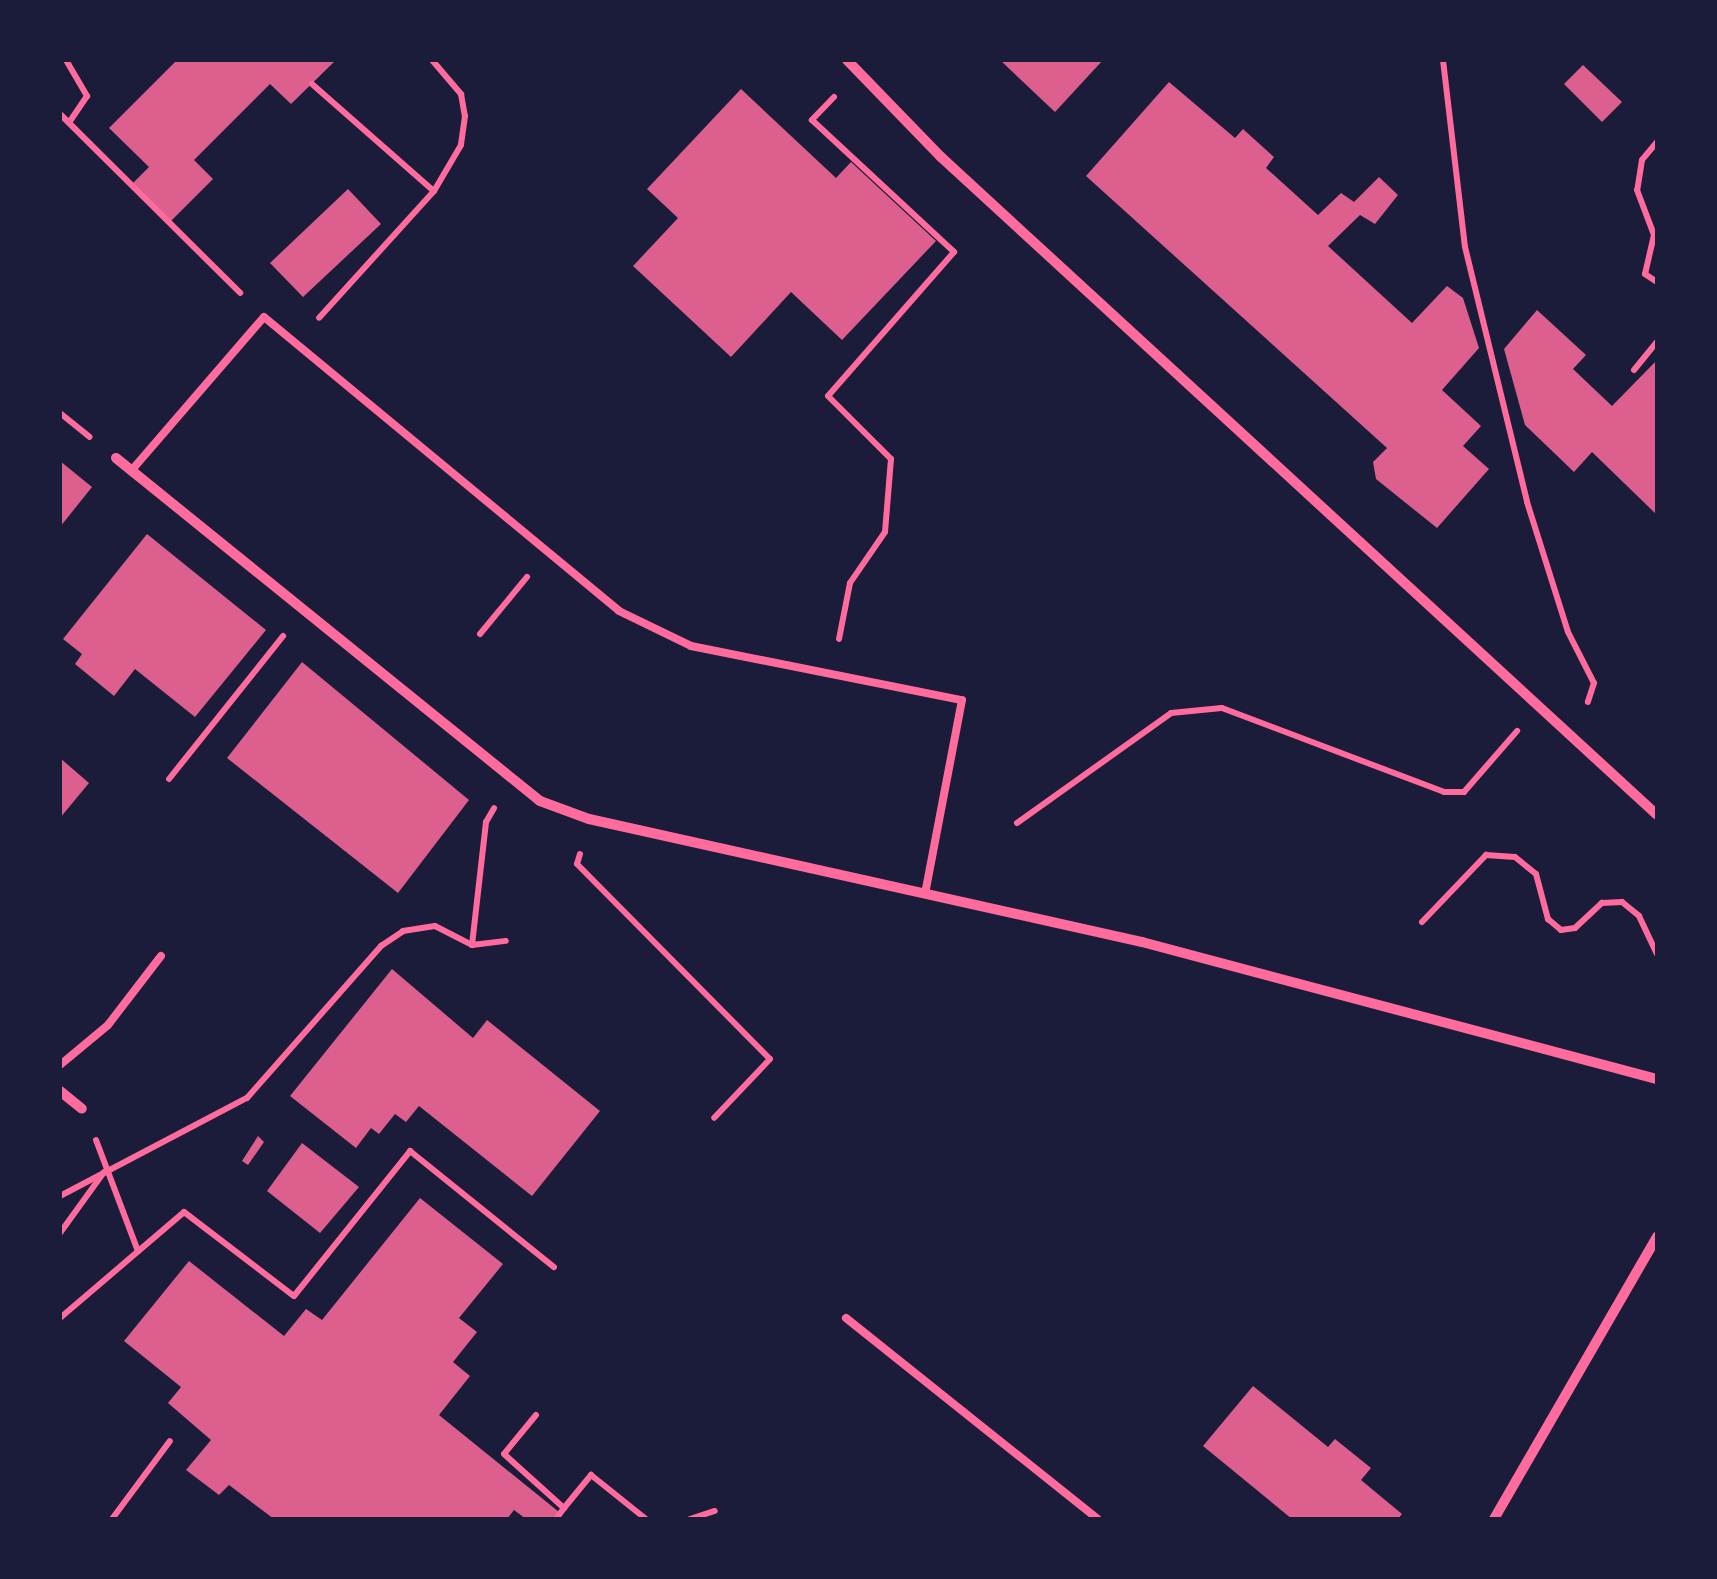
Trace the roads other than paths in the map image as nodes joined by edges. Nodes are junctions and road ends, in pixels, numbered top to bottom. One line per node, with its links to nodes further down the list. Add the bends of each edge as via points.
1 (847, 60): 4 (street, via 942,158)
2 (116, 458): 3 (street)
3 (132, 470): 5 (street, via 540,801 589,819); 5 (lane, via 264,316 618,611 691,646 962,700)
4 (1657, 815)
5 (925, 894): 8 (street, via 1142,942)
6 (161, 956): 7 (lane, via 108,1025)
7 (60, 1065)
8 (1657, 1080)
9 (60, 1091): 10 (street)
10 (82, 1109)
11 (1657, 1237): 14 (street)
12 (846, 1318): 13 (lane)
13 (1098, 1519)
14 (1494, 1519)

